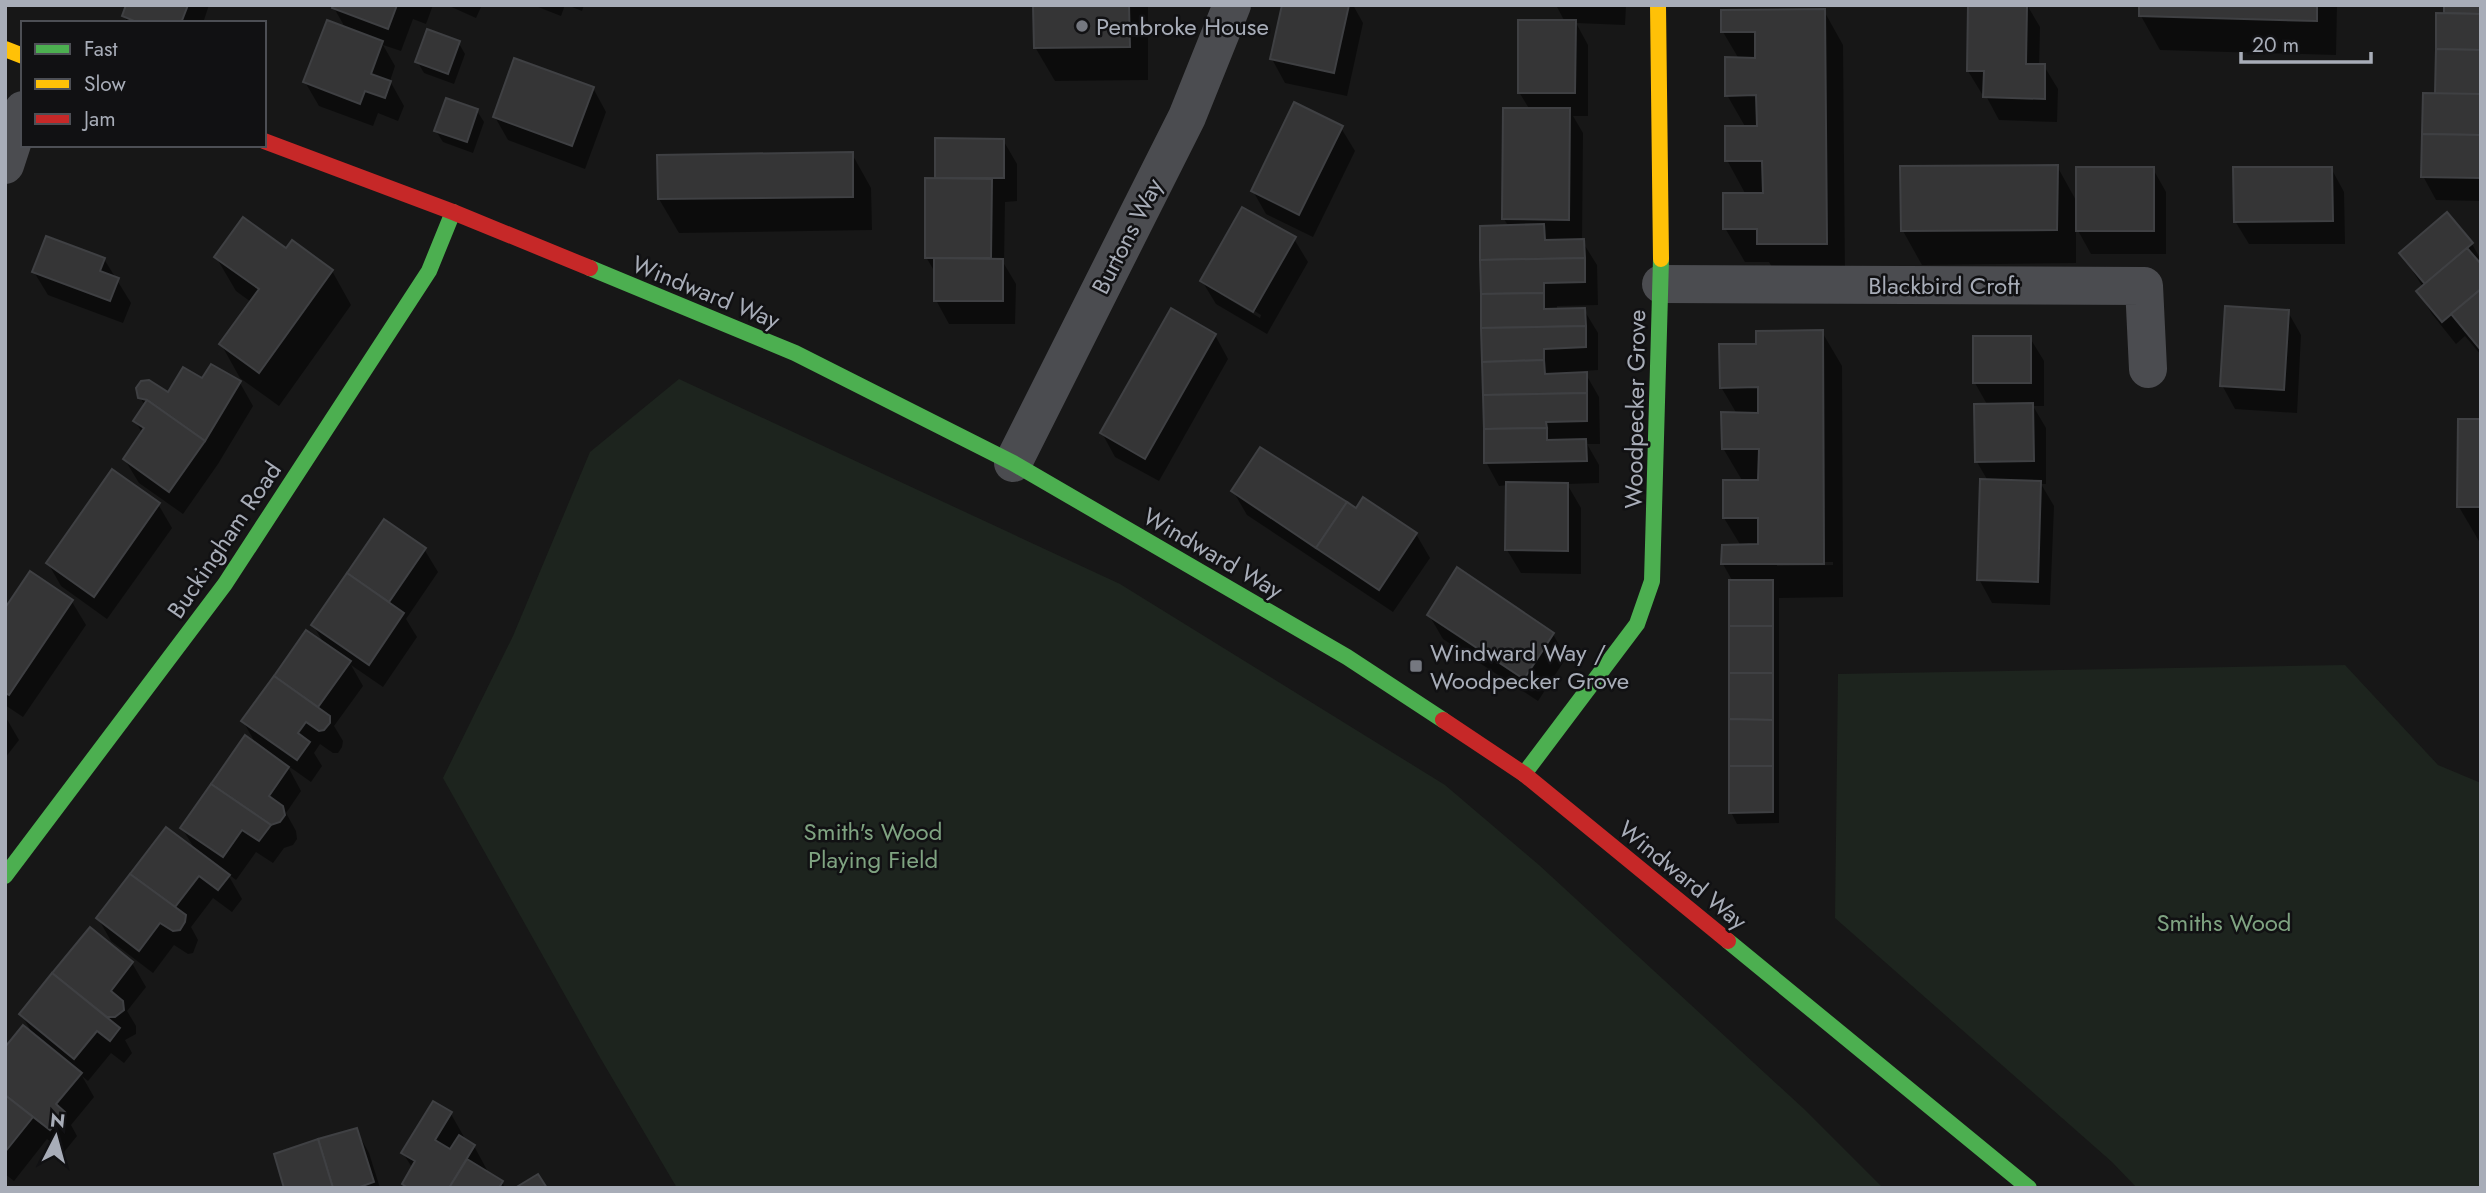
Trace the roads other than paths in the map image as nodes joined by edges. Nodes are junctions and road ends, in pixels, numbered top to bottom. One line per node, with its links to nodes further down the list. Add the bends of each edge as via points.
1 (1233, 5): 9 (street, Burtons Way, via 1187,117)
2 (1658, 5): 7 (street, Woodpecker Grove)
3 (21, 116): 5 (street)
4 (266, 142): 6 (street, Windward Way)
5 (5, 165)
6 (453, 212): 9 (street, Windward Way, via 795,354); 11 (street, Buckingham Road, via 429,271 225,584)
7 (1661, 284): 8 (street, Blackbird Croft, via 2144,286); 10 (street, Woodpecker Grove, via 1652,581 1637,624)
8 (2148, 369)
9 (1013, 463): 10 (street, Windward Way, via 1347,657)
10 (1524, 774): 12 (street, Windward Way)
11 (5, 876)
12 (2029, 1188)

